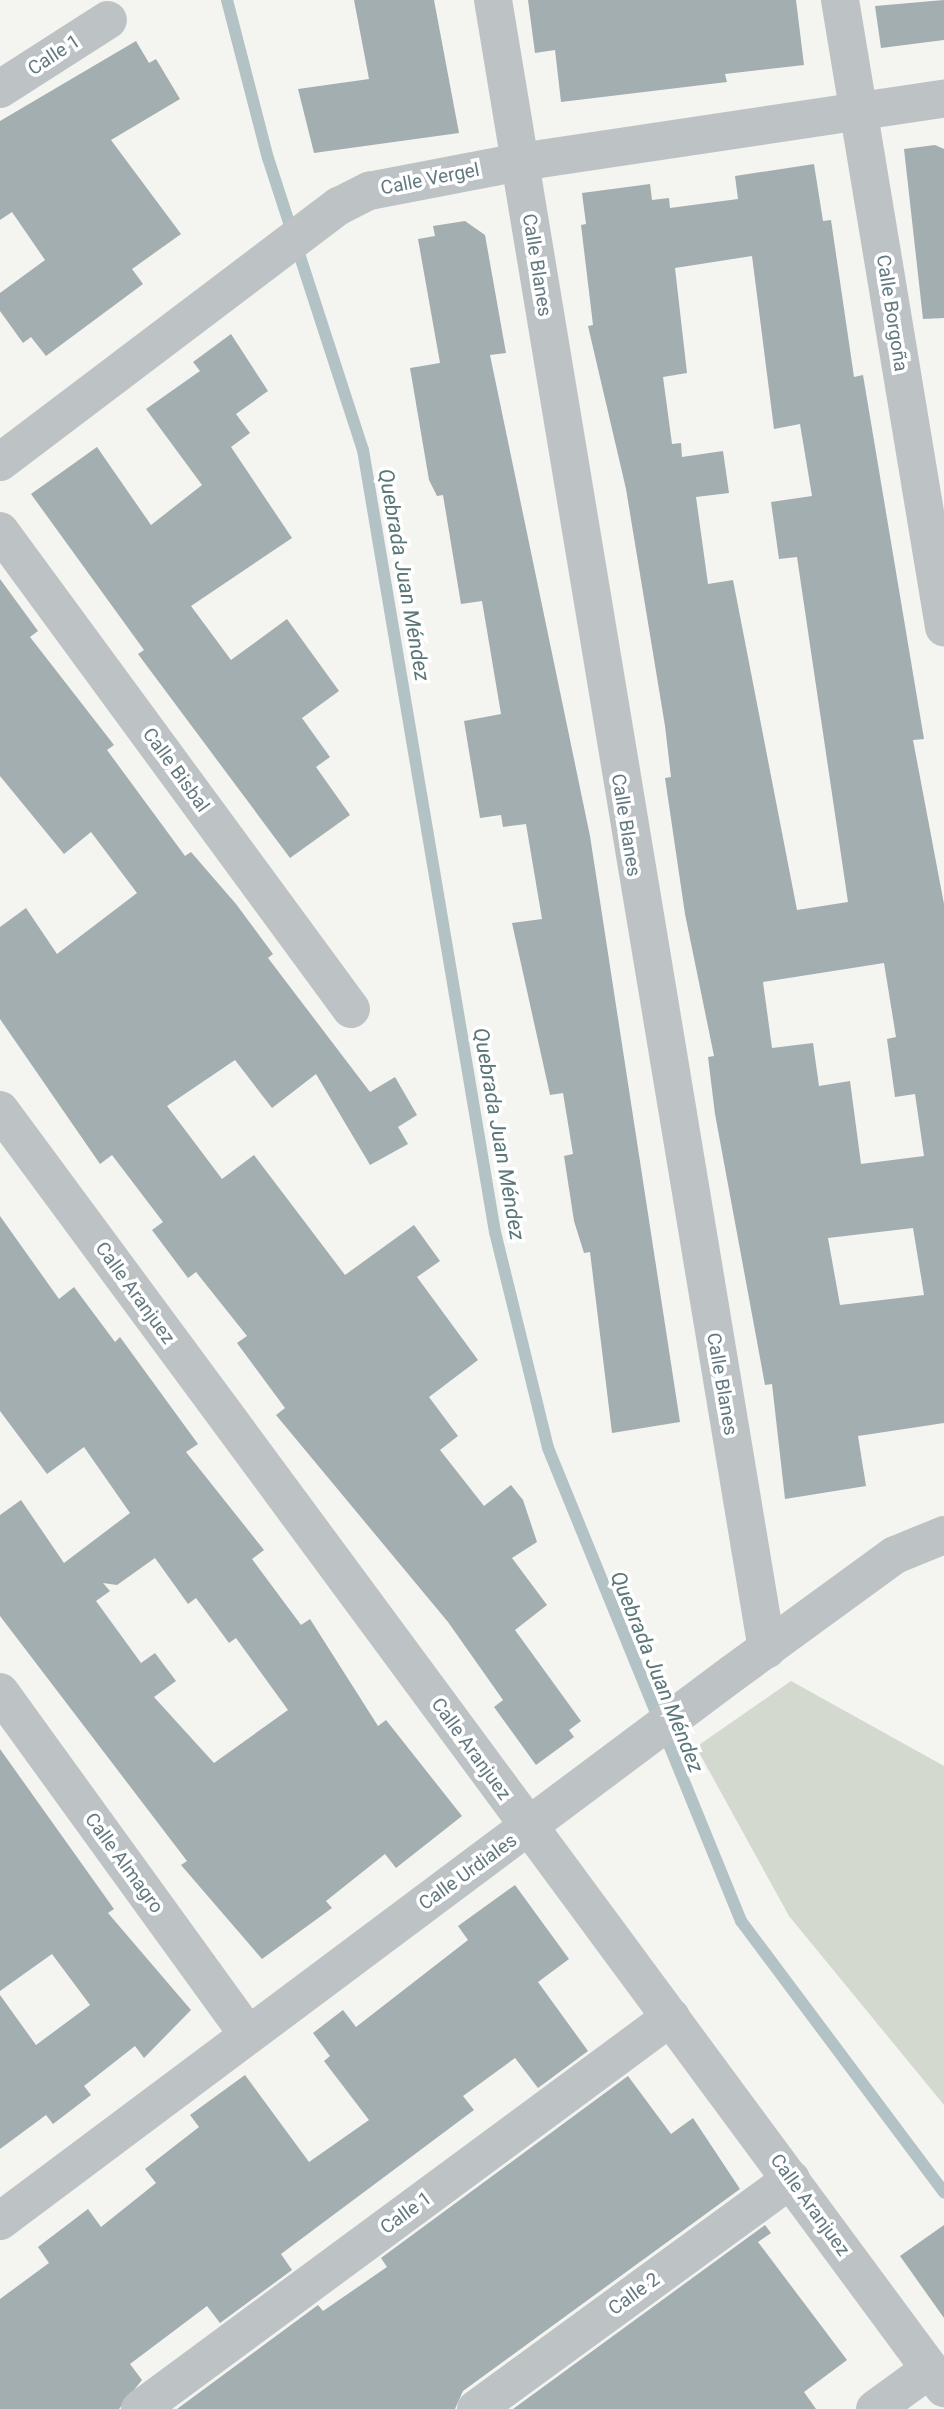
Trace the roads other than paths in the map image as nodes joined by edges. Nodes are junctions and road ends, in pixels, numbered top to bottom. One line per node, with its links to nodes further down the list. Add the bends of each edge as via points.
1 (493, 0): 7 (street, Calle Blanes)
2 (840, 0): 6 (street, Calle Borgoña)
3 (108, 20): 4 (street, Calle 1)
4 (0, 89)
5 (944, 99): 6 (street, Calle Vergel)
6 (859, 114): 7 (street, Calle Vergel); 10 (street, Calle Borgoña)
7 (520, 162): 8 (street, Calle Vergel, via 369,191 339,206); 14 (street, Calle Blanes, via 632,865)
8 (0, 462)
9 (0, 531): 11 (street, Calle Bisbal)
10 (944, 627)
11 (351, 1009)
12 (0, 1110): 16 (street, Calle Aranjuez)
13 (944, 1535): 14 (street, Calle Urdiales, via 895,1555)
14 (767, 1649): 16 (street, Calle Urdiales)
15 (0, 1692): 18 (street, Calle Almagro)
16 (528, 1827): 17 (street, Calle Aranjuez); 18 (street, Calle Urdiales)
17 (671, 2017): 19 (street, Calle Aranjuez); 22 (street, Calle 1)
18 (248, 2034): 20 (street, Calle Urdiales)
19 (791, 2179): 21 (street, Calle Aranjuez); 23 (street, Calle 2)
20 (0, 2221)
21 (937, 2378): 24 (street)
22 (140, 2409)
23 (476, 2409)
24 (875, 2409)

